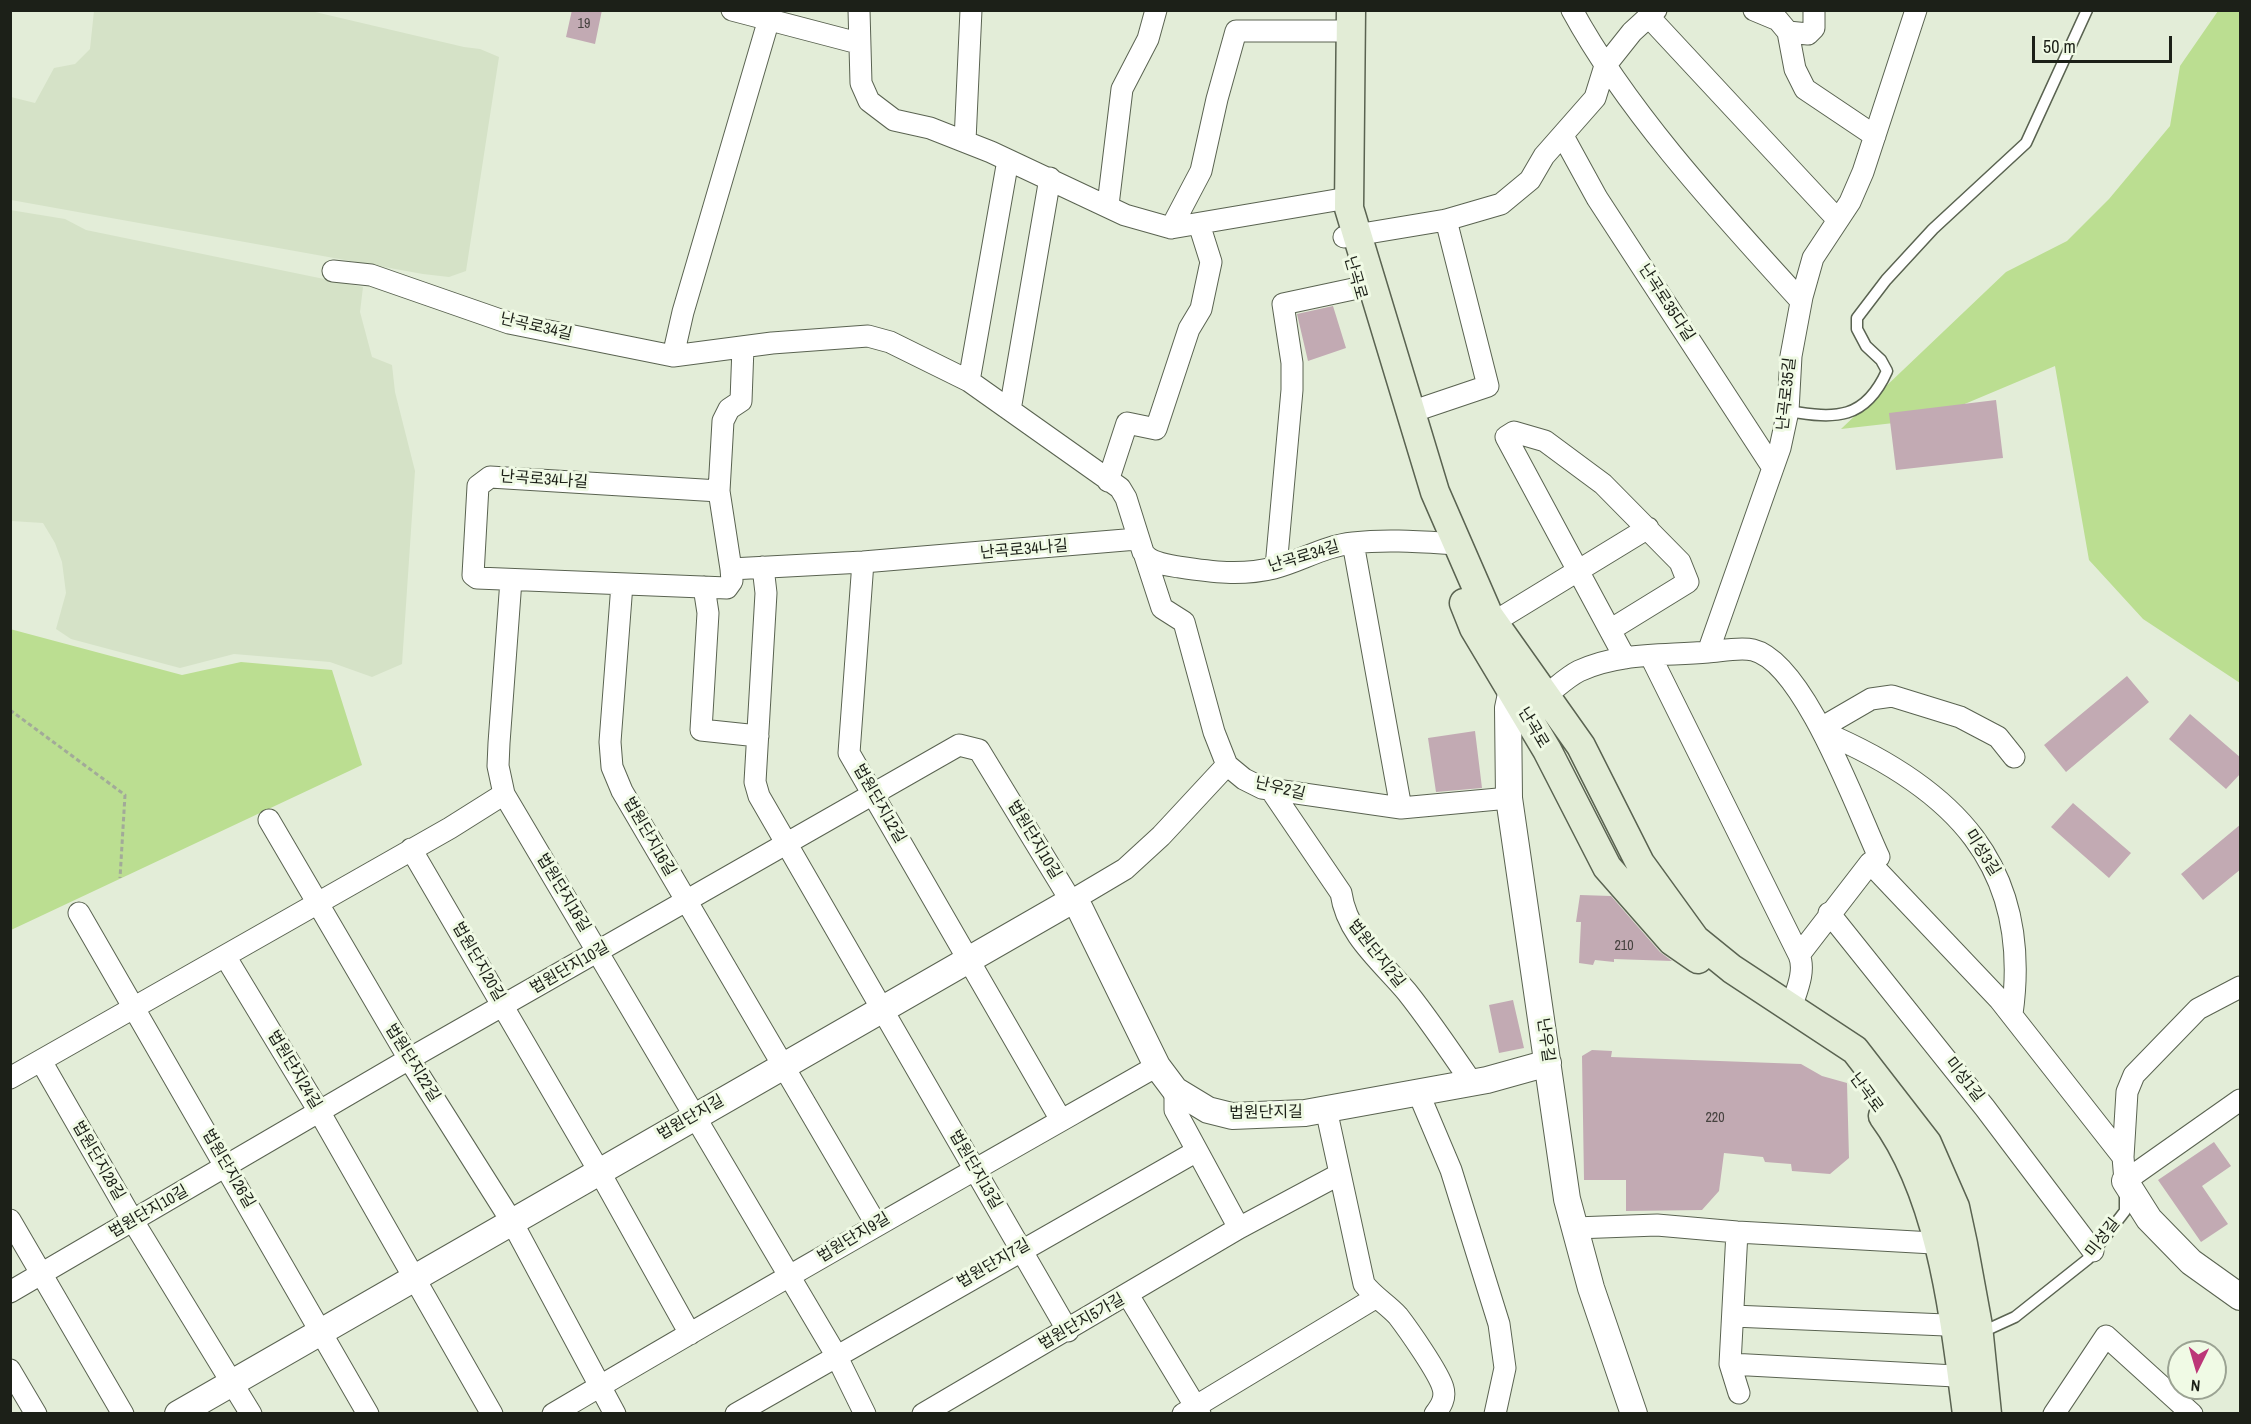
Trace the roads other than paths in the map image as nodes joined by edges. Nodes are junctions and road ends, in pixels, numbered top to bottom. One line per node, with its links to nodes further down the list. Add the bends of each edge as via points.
1 (732, 10): 11 (street)
2 (859, 10): 14 (street)
3 (971, 10): 18 (street)
4 (1156, 10): 22 (street, via 1148,39 1122,89)
5 (1572, 10): 15 (street)
6 (1754, 10): 13 (street, via 1778,20)
7 (1814, 10): 13 (street, via 1814,28 1808,34)
8 (1916, 10): 17 (street, 난곡로35길)
9 (2087, 10): 35 (lane, via 2026,143 1933,229 1857,318 1857,329 1866,346 1887,371 1880,386 1868,402 1840,416)
10 (1653, 14): 15 (street, via 1632,32); 24 (street)
11 (769, 19): 14 (street); 32 (street)
12 (1345, 21): 21 (main road, 난곡로); 26 (street, via 1236,31 1201,171)
13 (1788, 32): 17 (street, via 1795,69 1805,89)
14 (858, 43): 18 (street, via 861,84 869,101 894,120)
15 (1605, 66): 16 (street, via 1595,98); 30 (street, via 1665,144)
16 (1563, 136): 23 (street, via 1544,156 1530,180 1501,204); 37 (street, 난곡로35다길, via 1597,198)
17 (1875, 136): 24 (street, 난곡로35길, via 1850,202)
18 (965, 141): 19 (street)
19 (1008, 160): 20 (street); 33 (street)
20 (1050, 178): 22 (street); 34 (street)
21 (1341, 200): 25 (street); 27 (main road, 난곡로)
22 (1108, 206): 26 (street)
23 (1446, 220): 27 (street); 36 (street, via 1488,386)
24 (1838, 220): 30 (street, 난곡로35길, via 1813,258)
25 (1199, 224): 26 (street); 38 (street, via 1211,262 1201,309 1189,329 1156,429 1127,423)
26 (1171, 228)
27 (1350, 235): 29 (main road, 난곡로)
28 (333, 271): 32 (street, 난곡로34길, via 371,275 509,323)
29 (1365, 287): 36 (main road, 난곡로); 42 (main road, 난곡로, via 1419,495); 46 (street, via 1283,304 1292,390)
30 (1801, 301): 35 (street, 난곡로35길, via 1791,356)
31 (743, 347): 32 (street, 난곡로34길); 33 (street, 난곡로34길, via 868,336 890,342); 39 (street, via 741,401 729,409 723,421)
32 (673, 356)
33 (969, 381): 34 (street, 난곡로34길)
34 (1010, 410): 38 (street, 난곡로34길)
35 (1788, 411): 37 (street, 난곡로35길)
36 (1411, 412): 42 (main road, 난곡로)
37 (1773, 468): 54 (street, 난곡로35길)
38 (1108, 481): 43 (street, 난곡로34길, via 1120,488 1126,498)
39 (719, 491): 47 (street); 49 (street, 난곡로34나길, via 490,477 478,486 473,575)
40 (1648, 528): 48 (street); 48 (street, via 1570,458 1545,441 1514,432 1506,437); 53 (street, via 1680,562 1688,582)
41 (1353, 543): 42 (street, 난곡로34길); 46 (street, 난곡로34길, via 1330,546); 68 (street)
42 (1448, 543): 52 (main road, 난곡로); 58 (main road, 난곡로, via 1474,628)
43 (1141, 548): 44 (street, 난곡로34나길); 46 (street, 난곡로34길, via 1164,565 1221,574); 63 (street, via 1162,608 1184,622)
44 (863, 562): 45 (street, 난곡로34나길); 65 (street, 법원단지12길, via 849,753)
45 (763, 567): 47 (street, 난곡로34나길); 61 (street, 법원단지13길, via 766,593)
46 (1276, 567)
47 (730, 568): 51 (street, 난곡로34나길, via 732,581 727,588)
48 (1578, 570): 52 (street); 53 (street)
49 (511, 580): 50 (street, 난곡로34나길); 66 (street, 법원단지18길, via 498,766)
50 (622, 584): 51 (street, 난곡로34나길); 74 (street, 법원단지16길, via 612,767)
51 (704, 587): 61 (street, via 708,613 701,730)
52 (1494, 622): 57 (main road, 난곡로)
53 (1610, 630): 56 (street)
54 (1708, 652): 55 (street); 60 (street, 미성3길, via 1753,650 1768,658 1783,669)
55 (1651, 657): 56 (street); 79 (street)
56 (1625, 658): 59 (street, via 1578,672)
57 (1520, 659): 58 (street, 난우길); 59 (main road, 난곡로)
58 (1512, 691): 67 (street, 난우길, via 1508,708); 115 (main road, 난곡로, via 1607,867 1672,941 1843,1062 1903,1144)
59 (1545, 696): 84 (main road, 난곡로, via 1581,746 1640,863 1695,939)
60 (1822, 730): 62 (street, via 1871,699 1892,696 1960,717 1998,737); 72 (street, 미성3길, via 1879,857); 87 (street, 미성3길, via 1926,788 1972,832 1999,878 2014,934 2018,976)
61 (758, 736): 70 (street, 법원단지13길, via 755,782)
62 (2013, 757)
63 (1227, 765): 64 (street, 난우2길, via 1244,779); 73 (street, via 1125,870)
64 (1271, 790): 68 (street, 난우2길); 94 (street, 법원단지2길, via 1341,893 1344,913 1358,936 1406,992)
65 (872, 792): 70 (street, 법원단지10길); 73 (street, 법원단지10길, via 959,745 975,747); 81 (street, 법원단지12길)
66 (504, 794): 71 (street); 78 (street, 법원단지18길)
67 (1509, 798): 68 (street, 난우2길); 90 (street, 난우길)
68 (1401, 808)
69 (269, 820): 75 (street, 법원단지22길)
70 (787, 844): 74 (street, 법원단지10길); 85 (street, 법원단지13길)
71 (411, 849): 75 (street); 83 (street, 법원단지20길)
72 (1870, 863): 77 (street); 87 (street)
73 (1071, 901): 81 (street, 법원단지길); 92 (street, 법원단지길, via 1080,909)
74 (687, 902): 78 (street, 법원단지10길); 91 (street, 법원단지16길)
75 (316, 903): 80 (street); 88 (street, 법원단지22길)
76 (80, 913): 86 (street, 법원단지26길)
77 (1830, 913): 79 (street); 117 (street, 미성1길)
78 (598, 953): 83 (street, 법원단지10길); 100 (street, 법원단지18길)
79 (1799, 955): 84 (street, via 1800,981)
80 (225, 956): 86 (street); 99 (street, 법원단지24길)
81 (969, 959): 85 (street, 법원단지길); 101 (street)
82 (2241, 987): 104 (street, via 2198,1009 2134,1075 2127,1092)
83 (504, 1006): 88 (street, 법원단지10길); 106 (street, 법원단지20길)
84 (1791, 1008): 115 (main road, 난곡로, via 1855,1050 1927,1143 1955,1207)
85 (882, 1009): 91 (street, 법원단지길); 105 (street, 법원단지13길)
86 (134, 1010): 89 (street); 103 (street, 법원단지26길)
87 (2012, 1014): 104 (street)
88 (409, 1059): 99 (street, 법원단지10길); 110 (street, 법원단지22길)
89 (41, 1061): 93 (street); 109 (street, 법원단지28길)
90 (1548, 1063): 94 (street, 법원단지길); 113 (street, 난우길, via 1567,1198)
91 (782, 1065): 100 (street, 법원단지길); 111 (street)
92 (1157, 1066): 95 (street, 법원단지길); 101 (street, 법원단지9길)
93 (10, 1078)
94 (1472, 1083): 96 (street, 법원단지길)
95 (1175, 1090): 98 (street, 법원단지길, via 1208,1110 1232,1116); 102 (street, via 1175,1110)
96 (1418, 1092): 98 (street, 법원단지길); 150 (street, via 1451,1170 1499,1324 1504,1368)
97 (2241, 1100): 104 (street)
98 (1326, 1109): 107 (street)
99 (320, 1113): 103 (street, 법원단지10길); 119 (street, 법원단지24길)
100 (695, 1116): 106 (street, 법원단지길); 120 (street, 법원단지18길)
101 (1061, 1120): 105 (street, 법원단지9길)
102 (1197, 1151): 112 (street); 116 (street, 법원단지7길)
103 (227, 1166): 109 (street, 법원단지10길); 127 (street, 법원단지26길)
104 (2124, 1169): 117 (lane, 미성길, via 2125,1211); 124 (street, via 2149,1219 2191,1262)
105 (975, 1170): 111 (street, 법원단지9길); 116 (street, 법원단지13길)
106 (599, 1171): 110 (street, 법원단지길); 129 (street)
107 (1338, 1175): 112 (street, 법원단지5가길); 123 (street, via 1364,1284)
108 (10, 1220): 118 (street)
109 (133, 1221): 118 (street, 법원단지10길); 134 (street, 법원단지28길)
110 (512, 1222): 119 (street, 법원단지길); 135 (street, 법원단지22길)
111 (876, 1224): 120 (street, 법원단지9길)
112 (1239, 1228): 122 (street, 법원단지5가길)
113 (1575, 1228): 114 (street, via 1657,1225); 151 (street, 난우길)
114 (1737, 1232): 115 (street); 125 (street)
115 (1951, 1244): 126 (main road, 난곡로)
116 (1020, 1249): 128 (street, 법원단지13길); 130 (street, 법원단지7길)
117 (2093, 1251): 126 (lane, 미성길, via 2015,1317)
118 (42, 1274): 121 (street, 법원단지10길); 139 (street)
119 (416, 1277): 127 (street, 법원단지길); 143 (street)
120 (790, 1277): 129 (street, 법원단지9길); 130 (street, 법원단지18길)
121 (10, 1292)
122 (1128, 1295): 128 (street, 법원단지5가길); 137 (street)
123 (1375, 1298): 137 (street); 149 (street, via 1398,1317 1437,1375 1444,1389 1442,1405)
124 (2241, 1298)
125 (1733, 1316): 126 (street); 131 (street)
126 (1970, 1328): 133 (main road, 난곡로)
127 (321, 1330): 134 (street, 법원단지길); 142 (street, 법원단지26길)
128 (1068, 1331): 148 (street, 법원단지5가길)
129 (690, 1334): 135 (street, 법원단지9길)
130 (836, 1355): 146 (street, 법원단지7길); 147 (street, 법원단지18길)
131 (1730, 1364): 133 (street); 136 (street)
132 (10, 1370): 138 (street)
133 (1973, 1376): 152 (main road, 난곡로); 153 (main road, 난곡로)
134 (233, 1382): 140 (street, 법원단지길); 141 (street)
135 (599, 1386): 144 (street, 법원단지9길); 145 (street, 법원단지22길)
136 (1739, 1393)
137 (1193, 1411)
138 (36, 1413)
139 (123, 1413)
140 (178, 1413)
141 (251, 1413)
142 (368, 1413)
143 (492, 1413)
144 (553, 1413)
145 (615, 1413)
146 (736, 1413)
147 (865, 1413)
148 (923, 1413)
149 (1435, 1413)
150 (1495, 1413)
151 (1634, 1413)
152 (1967, 1413)
153 (1987, 1413)
154 (2054, 1413): 155 (street, via 2106,1336)
155 (2192, 1413)

